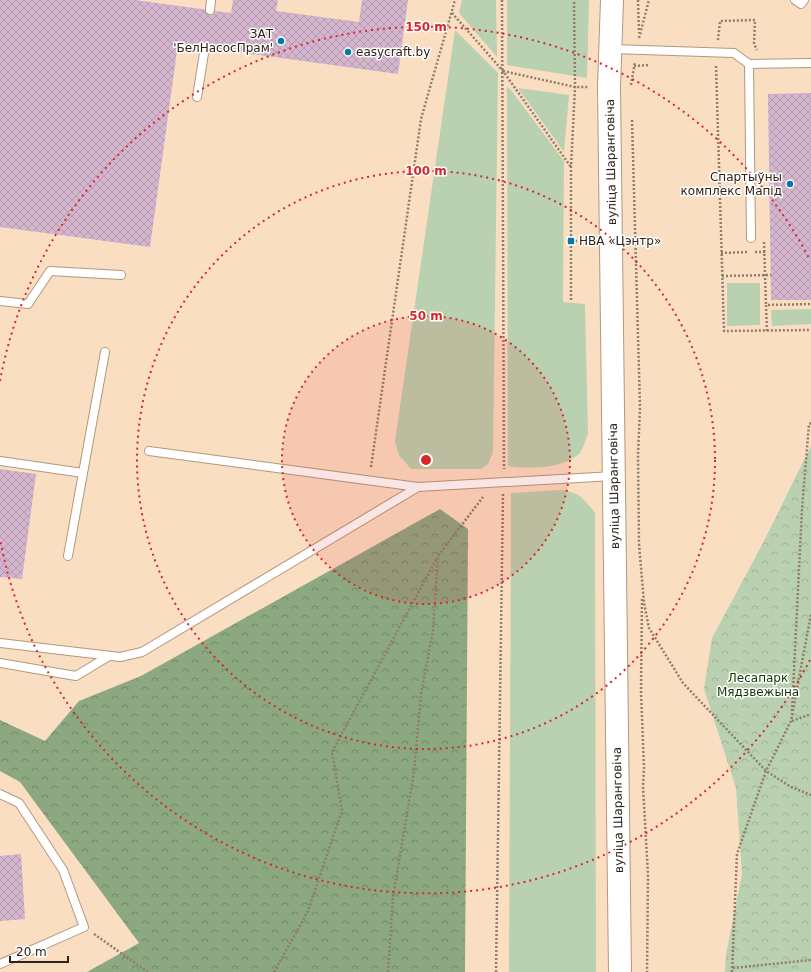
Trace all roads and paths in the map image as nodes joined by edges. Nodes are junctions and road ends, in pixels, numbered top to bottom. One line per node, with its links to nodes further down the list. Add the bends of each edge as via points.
1 (211, 0): 9 (lane)
2 (455, 0): 10 (path)
3 (574, 0): 21 (path)
4 (612, 0): 13 (main road, вуліца Шаранговіча)
5 (638, 0): 11 (path)
6 (649, 0): 14 (path)
7 (795, 0): 8 (lane, via 801,4)
8 (804, 0)
9 (210, 10)
10 (452, 13): 20 (path); 46 (path, via 422,119)
11 (638, 20)
12 (205, 47): 23 (lane)
13 (611, 49): 14 (lane); 45 (main road, вуліца Шаранговіча, via 609,87)
14 (637, 50): 16 (lane, via 734,53); 19 (path)
15 (716, 62): 29 (path)
16 (749, 64): 17 (lane); 27 (lane)
17 (811, 64)
18 (649, 65): 19 (path)
19 (634, 66): 22 (path)
20 (503, 71): 21 (path); 25 (path)
21 (575, 87): 25 (path)
22 (631, 88)
23 (197, 97)
24 (632, 112): 51 (path, via 640,407 639,544)
25 (571, 168): 34 (path)
26 (764, 236): 28 (path)
27 (751, 238)
28 (765, 252): 29 (path); 31 (path)
29 (721, 253): 33 (path)
30 (121, 275): 35 (lane, via 50,271 28,304)
31 (765, 275): 32 (path); 33 (path); 37 (path)
32 (771, 275)
33 (722, 276): 39 (path, via 724,331)
34 (571, 300)
35 (0, 301)
36 (811, 304): 37 (path)
37 (766, 305): 39 (path)
38 (811, 330): 39 (path)
39 (768, 331)
40 (105, 352): 44 (lane)
41 (811, 422): 57 (path, via 802,509)
42 (149, 451): 46 (lane)
43 (0, 462): 44 (lane)
44 (83, 473): 49 (lane)
45 (614, 476): 47 (lane); 68 (main road, вуліца Шаранговіча)
46 (370, 479): 48 (lane)
47 (494, 483): 48 (lane); 50 (path)
48 (418, 487): 54 (lane, via 142,652 120,657)
49 (68, 556)
50 (438, 556): 66 (path, via 332,752 342,810 308,911); 67 (path, via 433,630 421,694 414,772 393,897)
51 (642, 586): 58 (path, via 649,628 683,683); 69 (path, via 641,692 648,875)
52 (811, 614): 57 (path)
53 (0, 643): 54 (lane)
54 (109, 656): 55 (lane, via 76,676)
55 (0, 662)
56 (811, 714): 57 (path)
57 (792, 721): 58 (path)
58 (766, 771): 60 (path, via 791,787); 64 (path, via 737,854)
59 (0, 794): 61 (lane, via 19,803 62,870)
60 (811, 795)
61 (84, 927): 63 (lane); 65 (path)
62 (811, 960): 64 (path)
63 (0, 964)
64 (733, 968): 70 (path)
65 (148, 972)
66 (274, 972)
67 (388, 972)
68 (620, 972)
69 (647, 972)
70 (732, 972)

